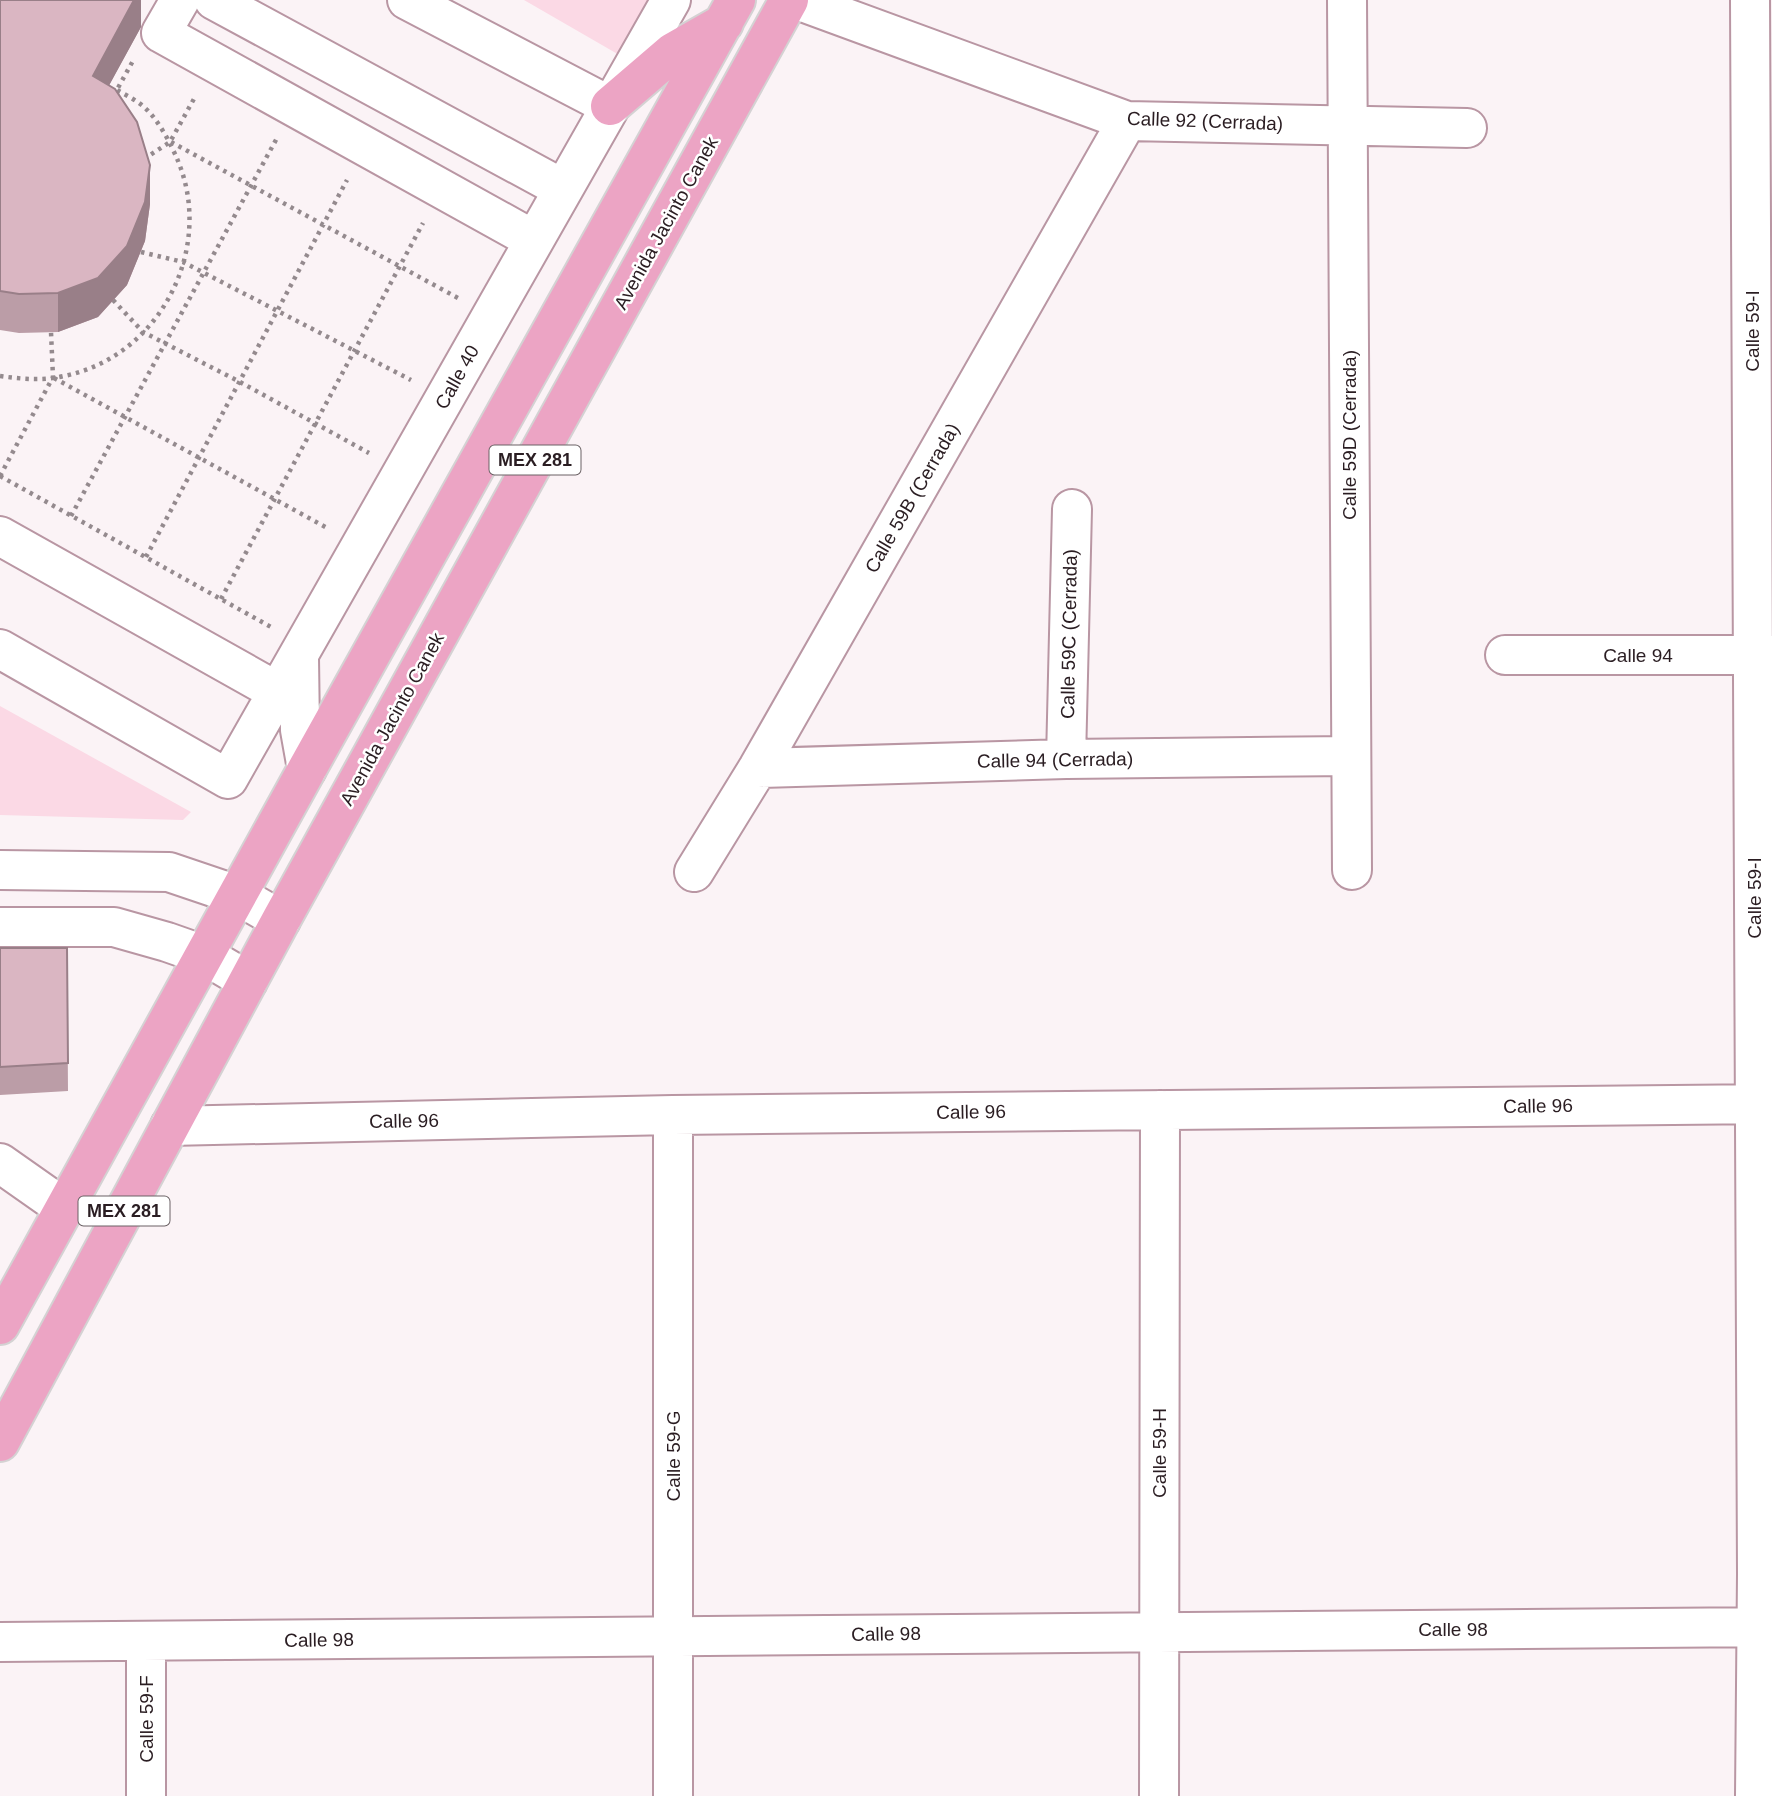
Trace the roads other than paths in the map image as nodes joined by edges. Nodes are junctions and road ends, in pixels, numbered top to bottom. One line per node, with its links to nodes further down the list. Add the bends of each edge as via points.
1 (180, 0): 16 (street, via 161,33)
2 (214, 0): 15 (street)
3 (407, 0): 10 (street)
4 (671, 0): 10 (street, Calle 40)
5 (789, 0): 32 (main road, Avenida Jacinto Canek / MEX 281)
6 (797, 0): 11 (street, Calle 92 (Cerrada))
7 (1347, 0): 12 (street, Calle 59D (Cerrada))
8 (1750, 0): 14 (street, Calle 59-I)
9 (730, 11): 10 (main road); 27 (main road, MEX 281)
10 (610, 106): 15 (street, Calle 40)
11 (1127, 121): 12 (street, Calle 92 (Cerrada)); 26 (street, Calle 59B (Cerrada))
12 (1347, 126): 13 (street, Calle 92 (Cerrada)); 24 (street, Calle 59D (Cerrada))
13 (1467, 128)
14 (1761, 129): 21 (street, Calle 59-I)
15 (563, 189): 16 (street, Calle 40)
16 (534, 240): 22 (street, Calle 40)
17 (1072, 509): 25 (street, Calle 59C (Cerrada))
18 (0, 536): 23 (street)
19 (0, 649): 23 (street, via 228,779)
20 (1505, 655): 21 (street, Calle 94)
21 (1763, 655): 36 (street, Calle 59-I)
22 (299, 656): 23 (street); 27 (street, Calle 40, via 299,710)
23 (278, 692)
24 (1351, 756): 25 (street, Calle 94 (Cerrada)); 29 (street, Calle 59D (Cerrada))
25 (1066, 759): 26 (street, Calle 94 (Cerrada))
26 (758, 768): 30 (street, Calle 59B (Cerrada))
27 (307, 769): 31 (main road, MEX 281)
28 (0, 870): 31 (street, via 169,872)
29 (1352, 870)
30 (694, 872)
31 (237, 895): 32 (street); 34 (main road, MEX 281)
32 (281, 920): 35 (main road, Avenida Jacinto Canek / MEX 281)
33 (0, 927): 34 (street, via 114,927)
34 (204, 955): 35 (street); 41 (main road, MEX 281)
35 (248, 981): 39 (main road, Avenida Jacinto Canek / MEX 281)
36 (1763, 1104): 37 (street, Calle 96); 44 (street, Calle 59-I)
37 (1160, 1110): 38 (street, Calle 96); 45 (street, Calle 59-H)
38 (673, 1115): 39 (street, Calle 96); 46 (street, Calle 59-G)
39 (170, 1126): 43 (main road, Avenida Jacinto Canek / MEX 281)
40 (4, 1176): 41 (street)
41 (64, 1208): 42 (main road, MEX 281)
42 (0, 1325)
43 (0, 1442)
44 (1764, 1627): 45 (street, Calle 98); 52 (street, Calle 59-I)
45 (1159, 1632): 46 (street, Calle 98); 51 (street, Calle 59-H)
46 (673, 1636): 47 (street, Calle 98); 50 (street, Calle 59-G)
47 (146, 1641): 48 (street, Calle 98); 49 (street, Calle 59-F)
48 (0, 1642)
49 (146, 1796)
50 (673, 1796)
51 (1158, 1796)
52 (1755, 1796)

